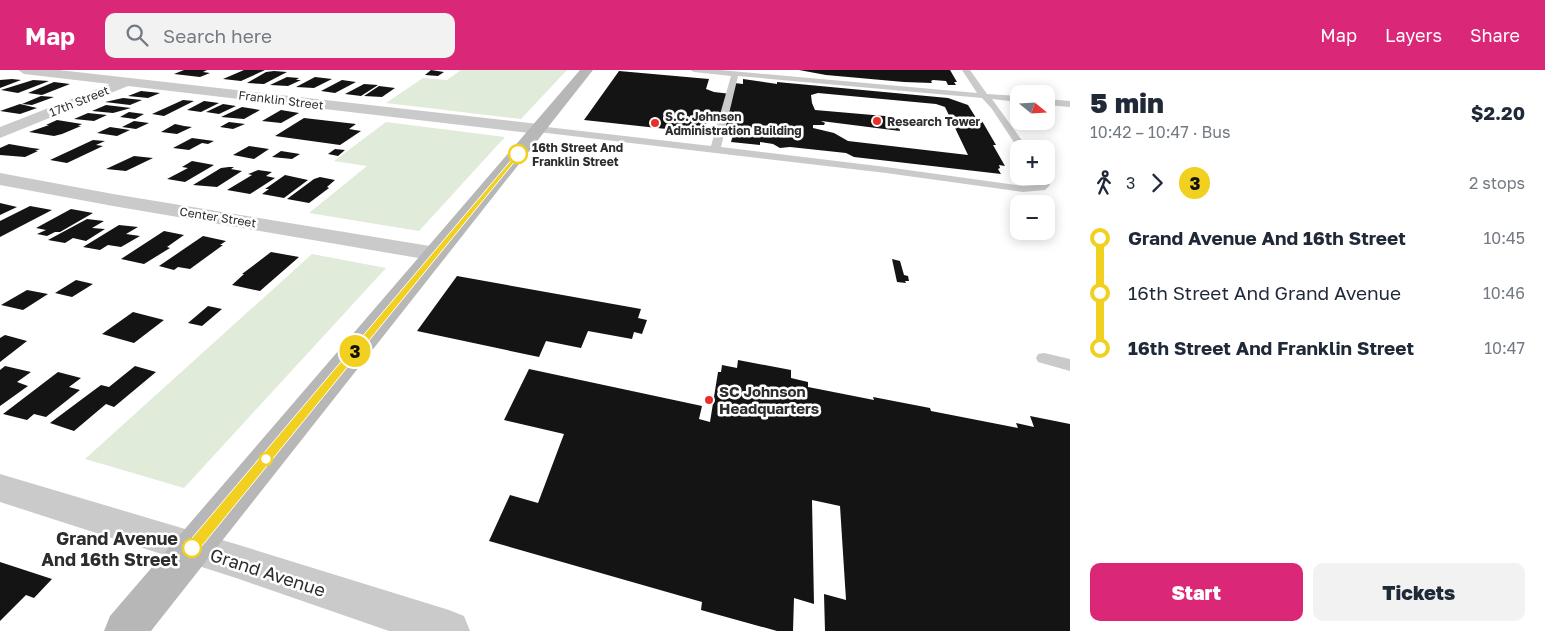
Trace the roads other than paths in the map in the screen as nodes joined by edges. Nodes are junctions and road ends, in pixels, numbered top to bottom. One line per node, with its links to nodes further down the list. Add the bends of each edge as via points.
1 (24, 70): 7 (street, Franklin Street)
2 (158, 70): 7 (street, 17th Street)
3 (587, 70): 12 (street)
4 (694, 70): 6 (lane)
5 (966, 70): 8 (lane)
6 (735, 74): 8 (lane); 15 (lane)
7 (127, 82): 12 (street, Franklin Street); 13 (street, 17th Street)
8 (985, 96): 9 (lane); 14 (lane)
9 (1010, 98)
10 (1055, 103): 11 (lane)
11 (1070, 104)
12 (538, 129): 15 (lane); 18 (street)
13 (0, 133)
14 (1017, 140)
15 (715, 150): 17 (lane, via 1023,189)
16 (0, 179): 18 (street, Center Street)
17 (1044, 185)
18 (436, 254): 22 (street)
19 (1044, 358): 20 (lane)
20 (1070, 365)
21 (0, 488): 22 (street, Grand Avenue)
22 (192, 548): 23 (street); 24 (street, Grand Avenue)
23 (124, 631)
24 (449, 631)

